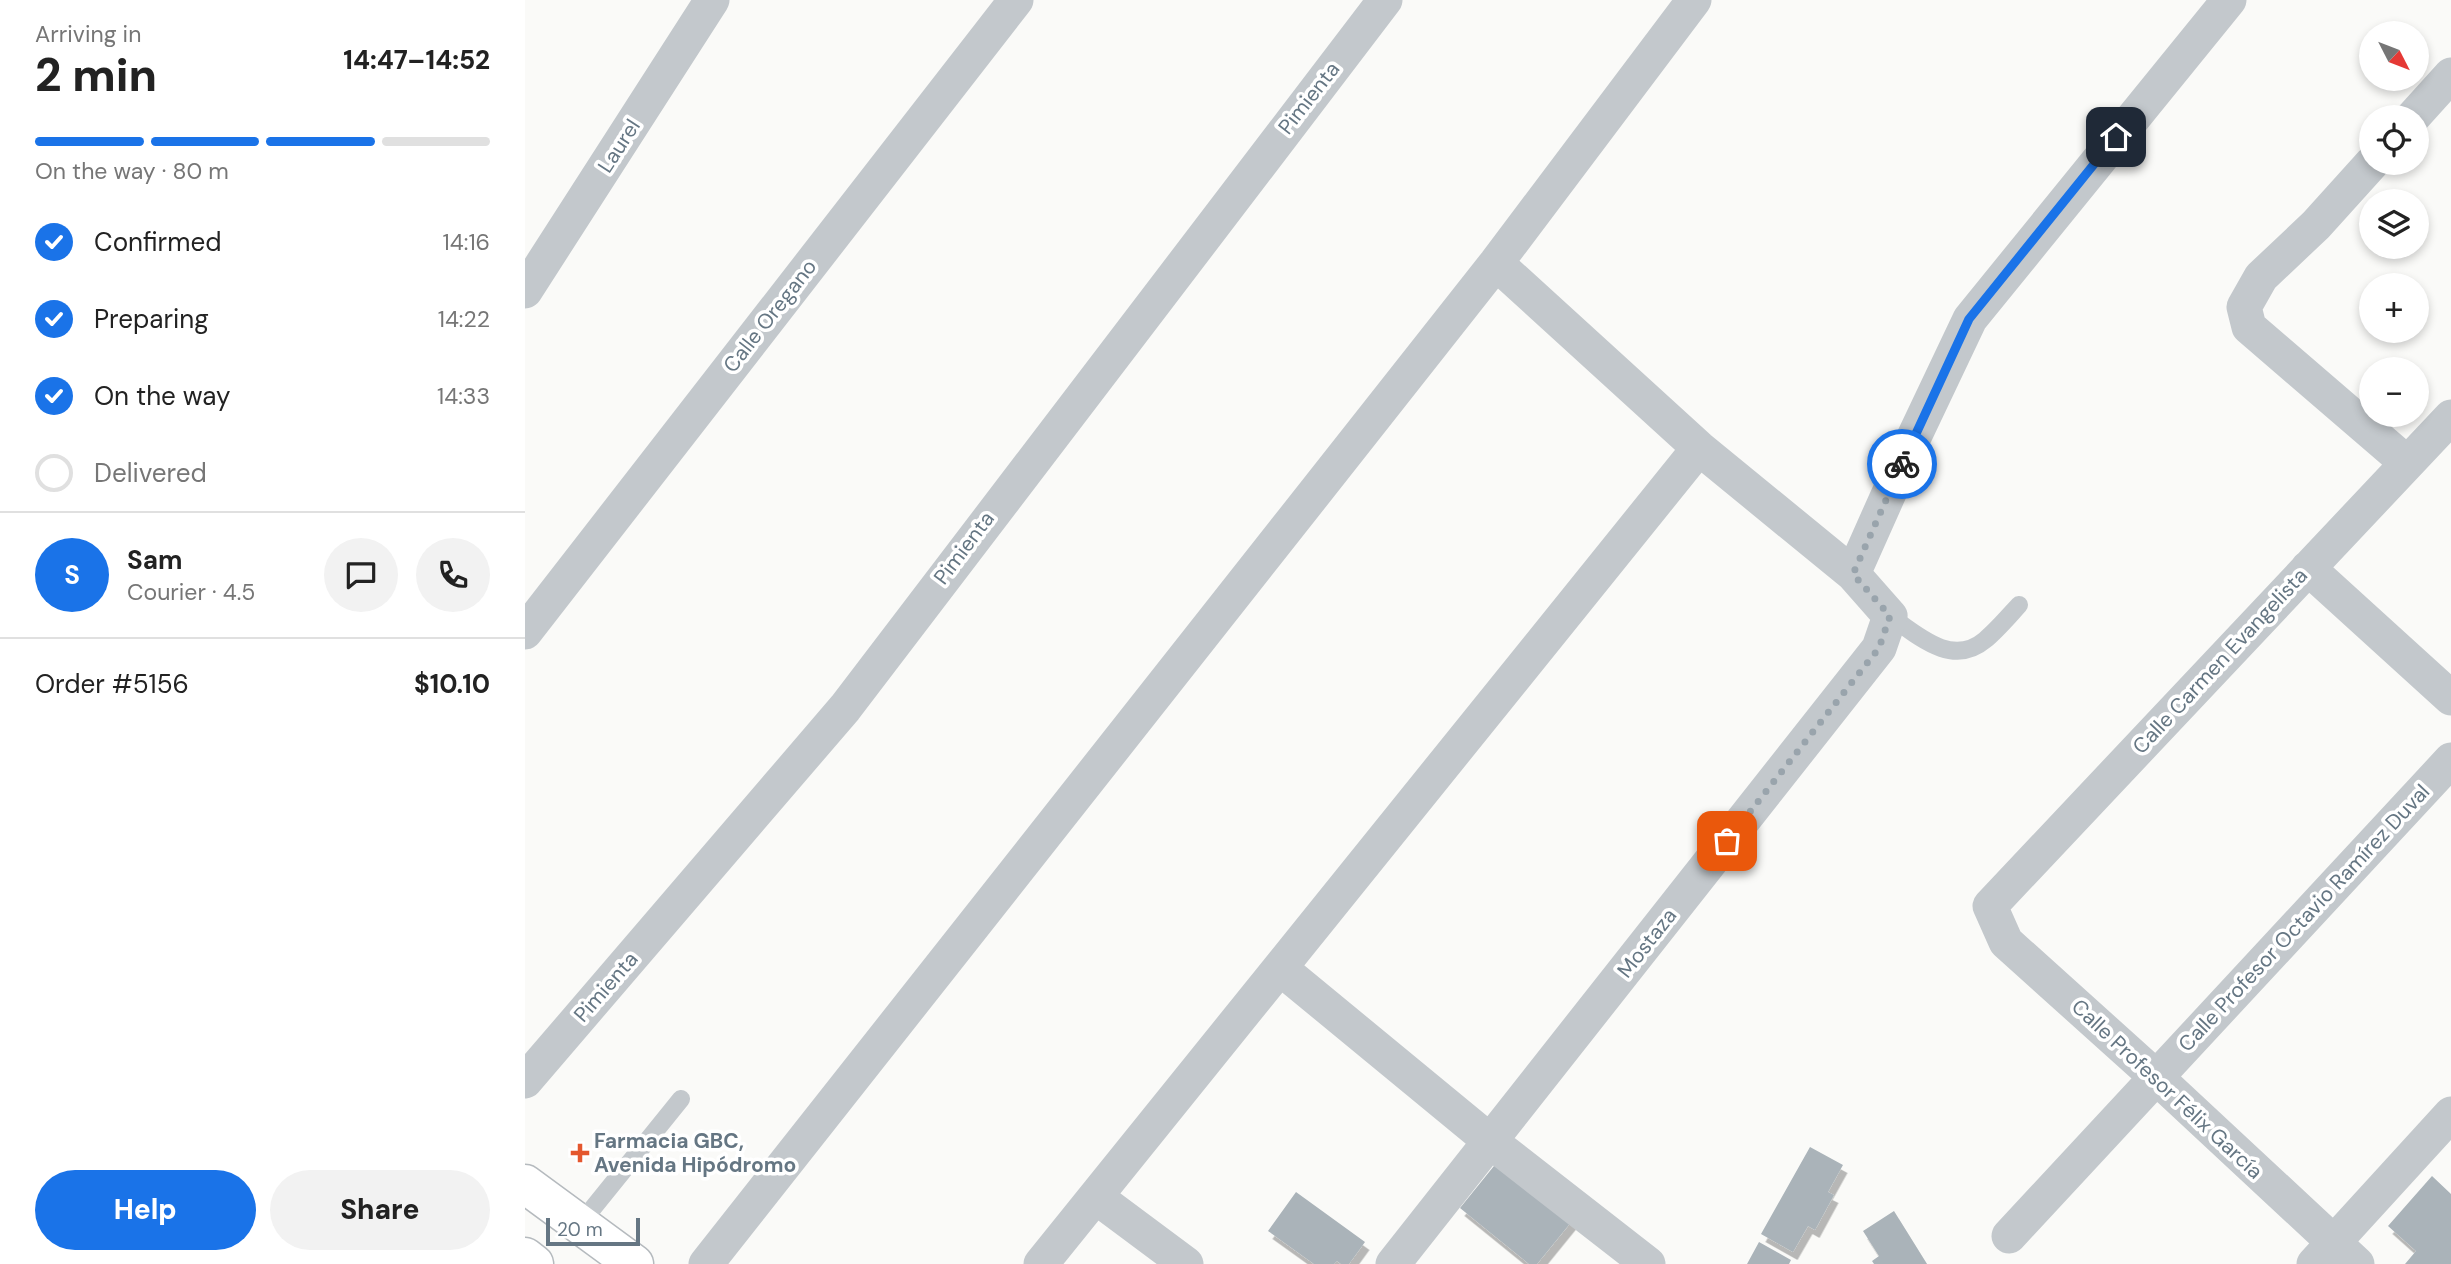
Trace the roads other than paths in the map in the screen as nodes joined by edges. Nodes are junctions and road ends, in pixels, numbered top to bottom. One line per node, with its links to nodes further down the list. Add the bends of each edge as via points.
1 (712, 0): 10 (street, Laurel)
2 (1016, 0): 18 (street, Calle Oregano)
3 (1385, 0): 24 (street, Pimienta, via 845,708)
4 (1694, 0): 9 (street)
5 (2220, 3): 15 (street, via 1969,319)
6 (2451, 75): 7 (street)
7 (2424, 105)
8 (2361, 175): 13 (street, via 2261,277 2244,307 2249,327)
9 (1496, 263): 12 (street); 36 (street)
10 (525, 291)
11 (2451, 417): 13 (street, Calle Carmen Evangelista)
12 (1699, 448): 15 (street); 22 (street)
13 (2407, 463): 14 (street, Calle Carmen Evangelista)
14 (2308, 568): 19 (street); 21 (street, Calle Carmen Evangelista)
15 (1853, 574): 17 (street)
16 (2019, 605): 17 (lane, via 1984,642 1965,651 1948,652)
17 (1890, 616): 27 (street, Mostaza, via 1879,648)
18 (525, 632)
19 (2451, 698)
20 (2451, 760): 23 (street, Calle Profesor Octavio Ramírez Duval)
21 (1990, 906): 23 (street, Calle Profesor Félix García, via 2006,942)
22 (1280, 968): 27 (street); 29 (street)
23 (2156, 1077): 31 (street, Calle Profesor Octavio Ramírez Duval); 33 (street, Calle Profesor Félix García)
24 (525, 1081)
25 (681, 1099): 30 (lane)
26 (2451, 1114): 33 (street)
27 (1490, 1141): 39 (street, Mostaza); 40 (street)
28 (525, 1184): 30 (main road)
29 (1095, 1197): 37 (street); 38 (street)
30 (580, 1224): 35 (main road)
31 (2009, 1236)
32 (525, 1257): 34 (main road)
33 (2335, 1257)
34 (534, 1264)
35 (634, 1264)
36 (706, 1264)
37 (1041, 1264)
38 (1186, 1264)
39 (1393, 1264)
40 (1648, 1264)

